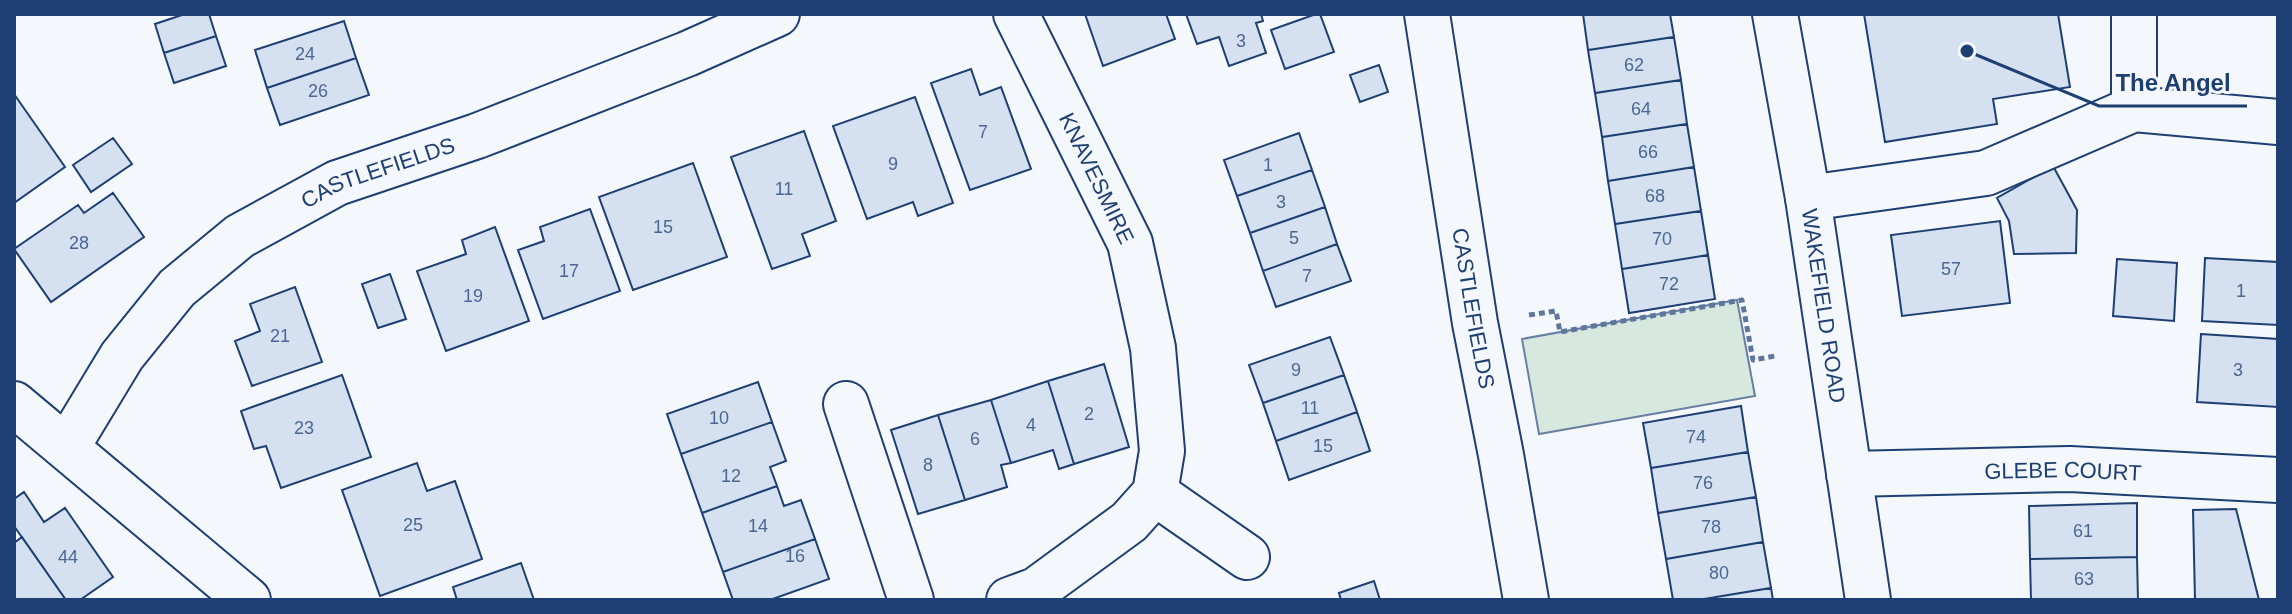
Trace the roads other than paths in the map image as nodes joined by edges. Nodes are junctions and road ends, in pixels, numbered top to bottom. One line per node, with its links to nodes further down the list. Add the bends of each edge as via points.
1 (777, 14): 11 (street, CASTLEFIELDS, via 477,136 337,183 240,236 177,288 122,356)
2 (1016, 14): 14 (street, KNAVESMIRE, via 1130,243 1160,402 1162,451)
3 (1427, 14): 19 (street, CASTLEFIELDS, via 1475,323)
4 (1775, 14): 8 (street, WAKEFIELD ROAD)
5 (2134, 14): 6 (street)
6 (2134, 109): 7 (street); 8 (street, via 1986,173)
7 (2278, 122)
8 (1808, 198): 12 (street, WAKEFIELD ROAD)
9 (14, 404): 11 (street)
10 (846, 404): 17 (street)
11 (67, 447): 16 (street)
12 (1849, 474): 13 (street, GLEBE COURT, via 2070,469); 20 (street, WAKEFIELD ROAD)
13 (2278, 480)
14 (1155, 493): 15 (street); 18 (street, via 1129,522 1088,553 1036,590)
15 (1247, 557)
16 (234, 596)
17 (911, 600)
18 (1009, 600)
19 (1526, 600)
20 (1868, 600)

